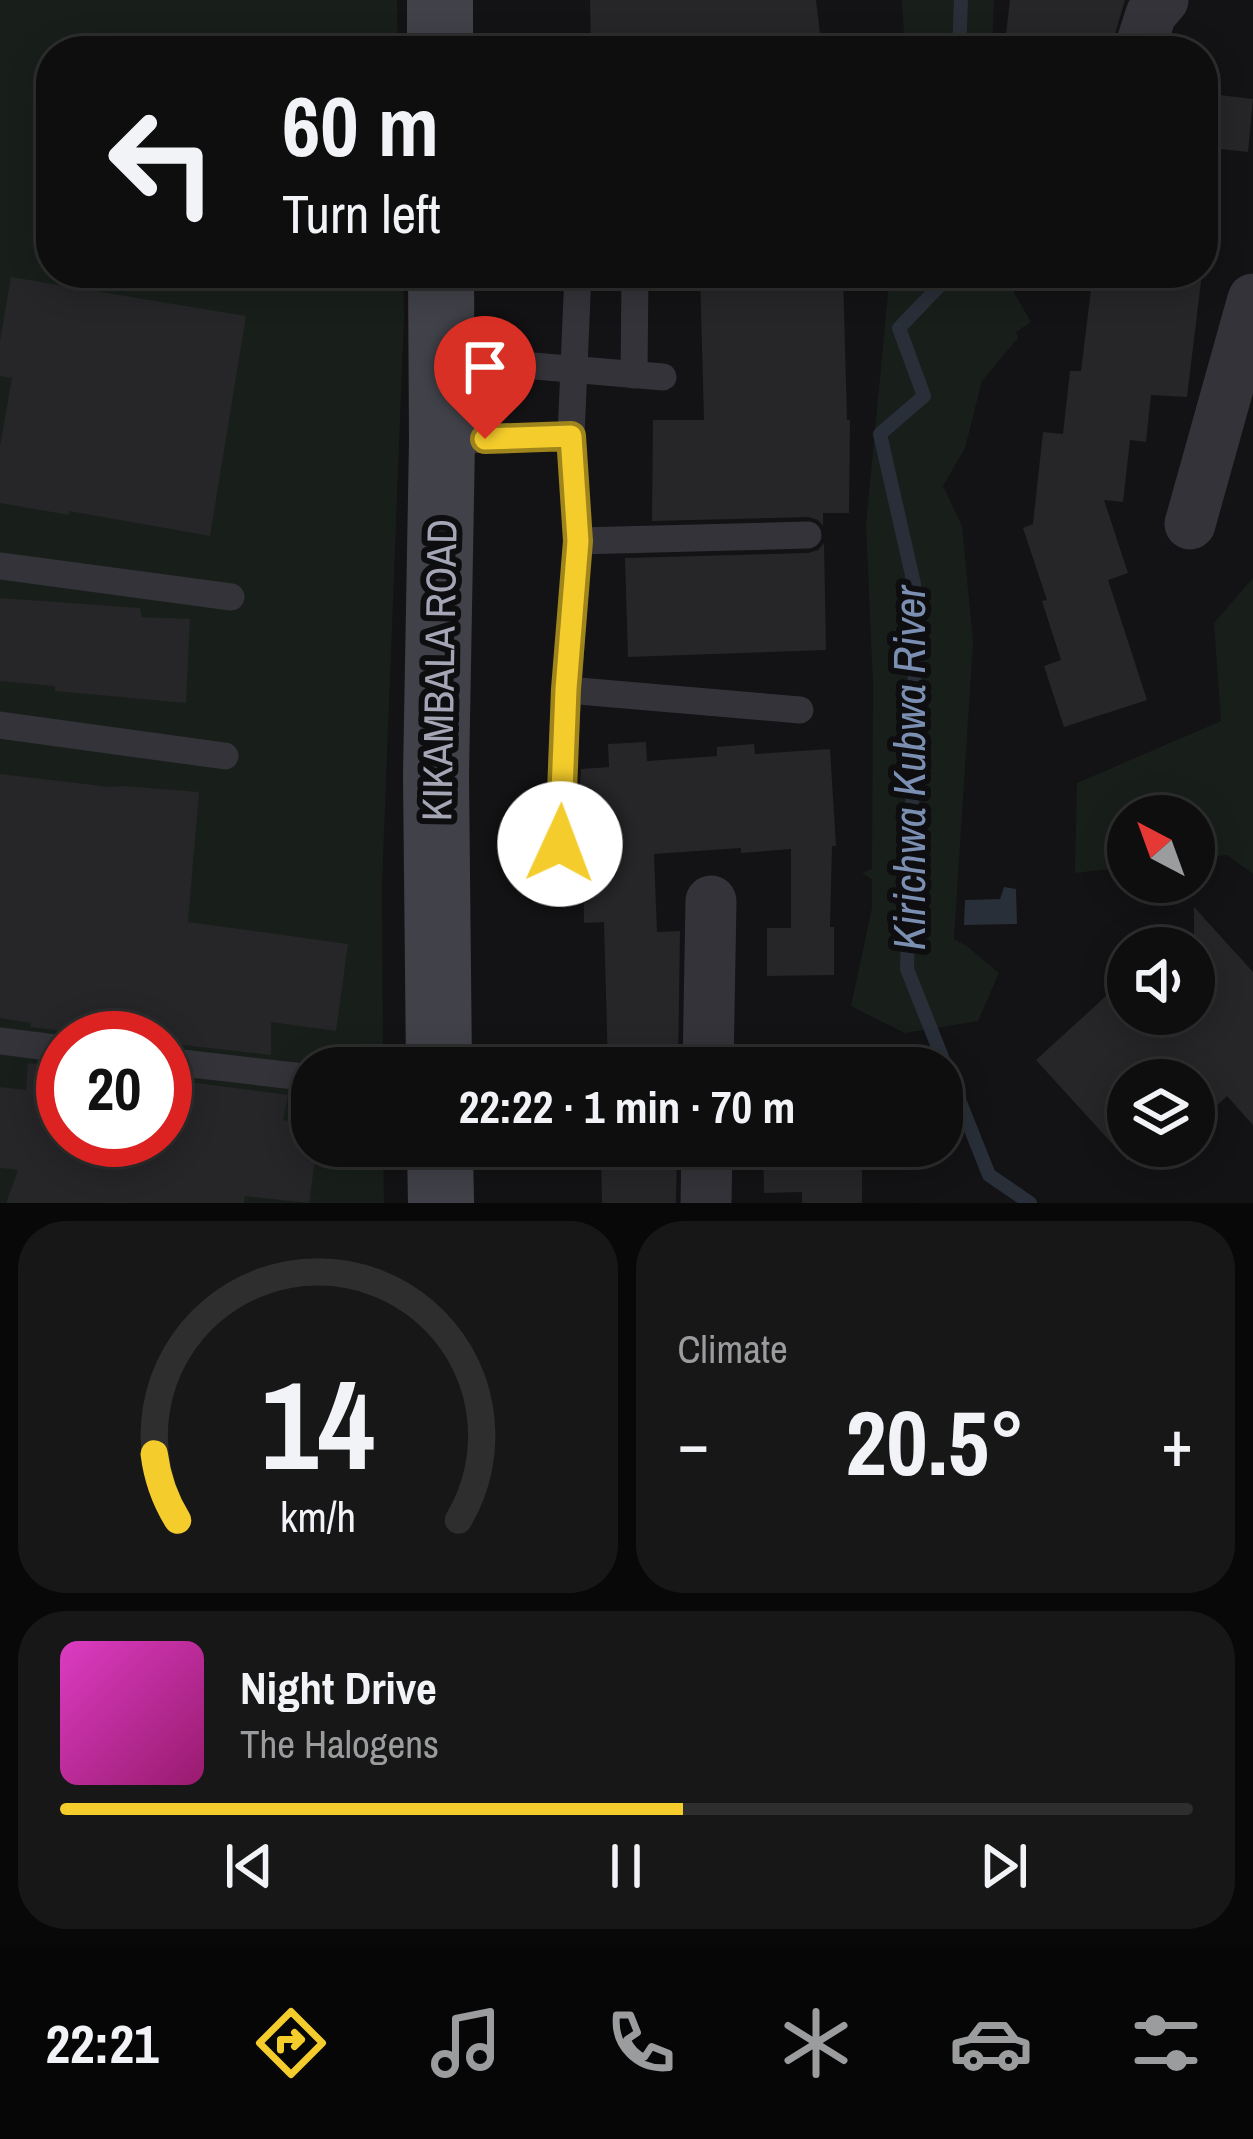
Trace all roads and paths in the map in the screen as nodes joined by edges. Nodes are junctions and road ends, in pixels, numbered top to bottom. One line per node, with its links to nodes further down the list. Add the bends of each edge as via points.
1 (440, 0): 3 (main road)
2 (1163, 0): 4 (street)
3 (440, 36)
4 (1144, 36)
5 (441, 288): 9 (main road, KIKAMBALA ROAD)
6 (578, 288): 10 (lane)
7 (635, 288): 11 (lane)
8 (1253, 299): 15 (street)
9 (441, 358): 10 (lane); 14 (main road, KIKAMBALA ROAD)
10 (575, 369): 11 (lane); 13 (lane)
11 (634, 375): 12 (lane)
12 (663, 377)
13 (571, 436): 14 (lane); 17 (lane)
14 (442, 441): 28 (main road, KIKAMBALA ROAD)
15 (1190, 524)
16 (808, 535): 17 (lane)
17 (578, 541): 20 (lane)
18 (0, 566): 19 (lane)
19 (231, 596)
20 (566, 689): 21 (lane); 24 (lane)
21 (800, 710)
22 (0, 725): 23 (lane)
23 (225, 756)
24 (560, 844)
25 (711, 901): 29 (street)
26 (0, 1041): 27 (lane)
27 (36, 1045)
28 (439, 1047)
29 (708, 1047)
30 (192, 1063): 31 (lane)
31 (291, 1075)
32 (440, 1167): 34 (main road)
33 (707, 1167): 35 (street)
34 (441, 1203)
35 (706, 1203)

